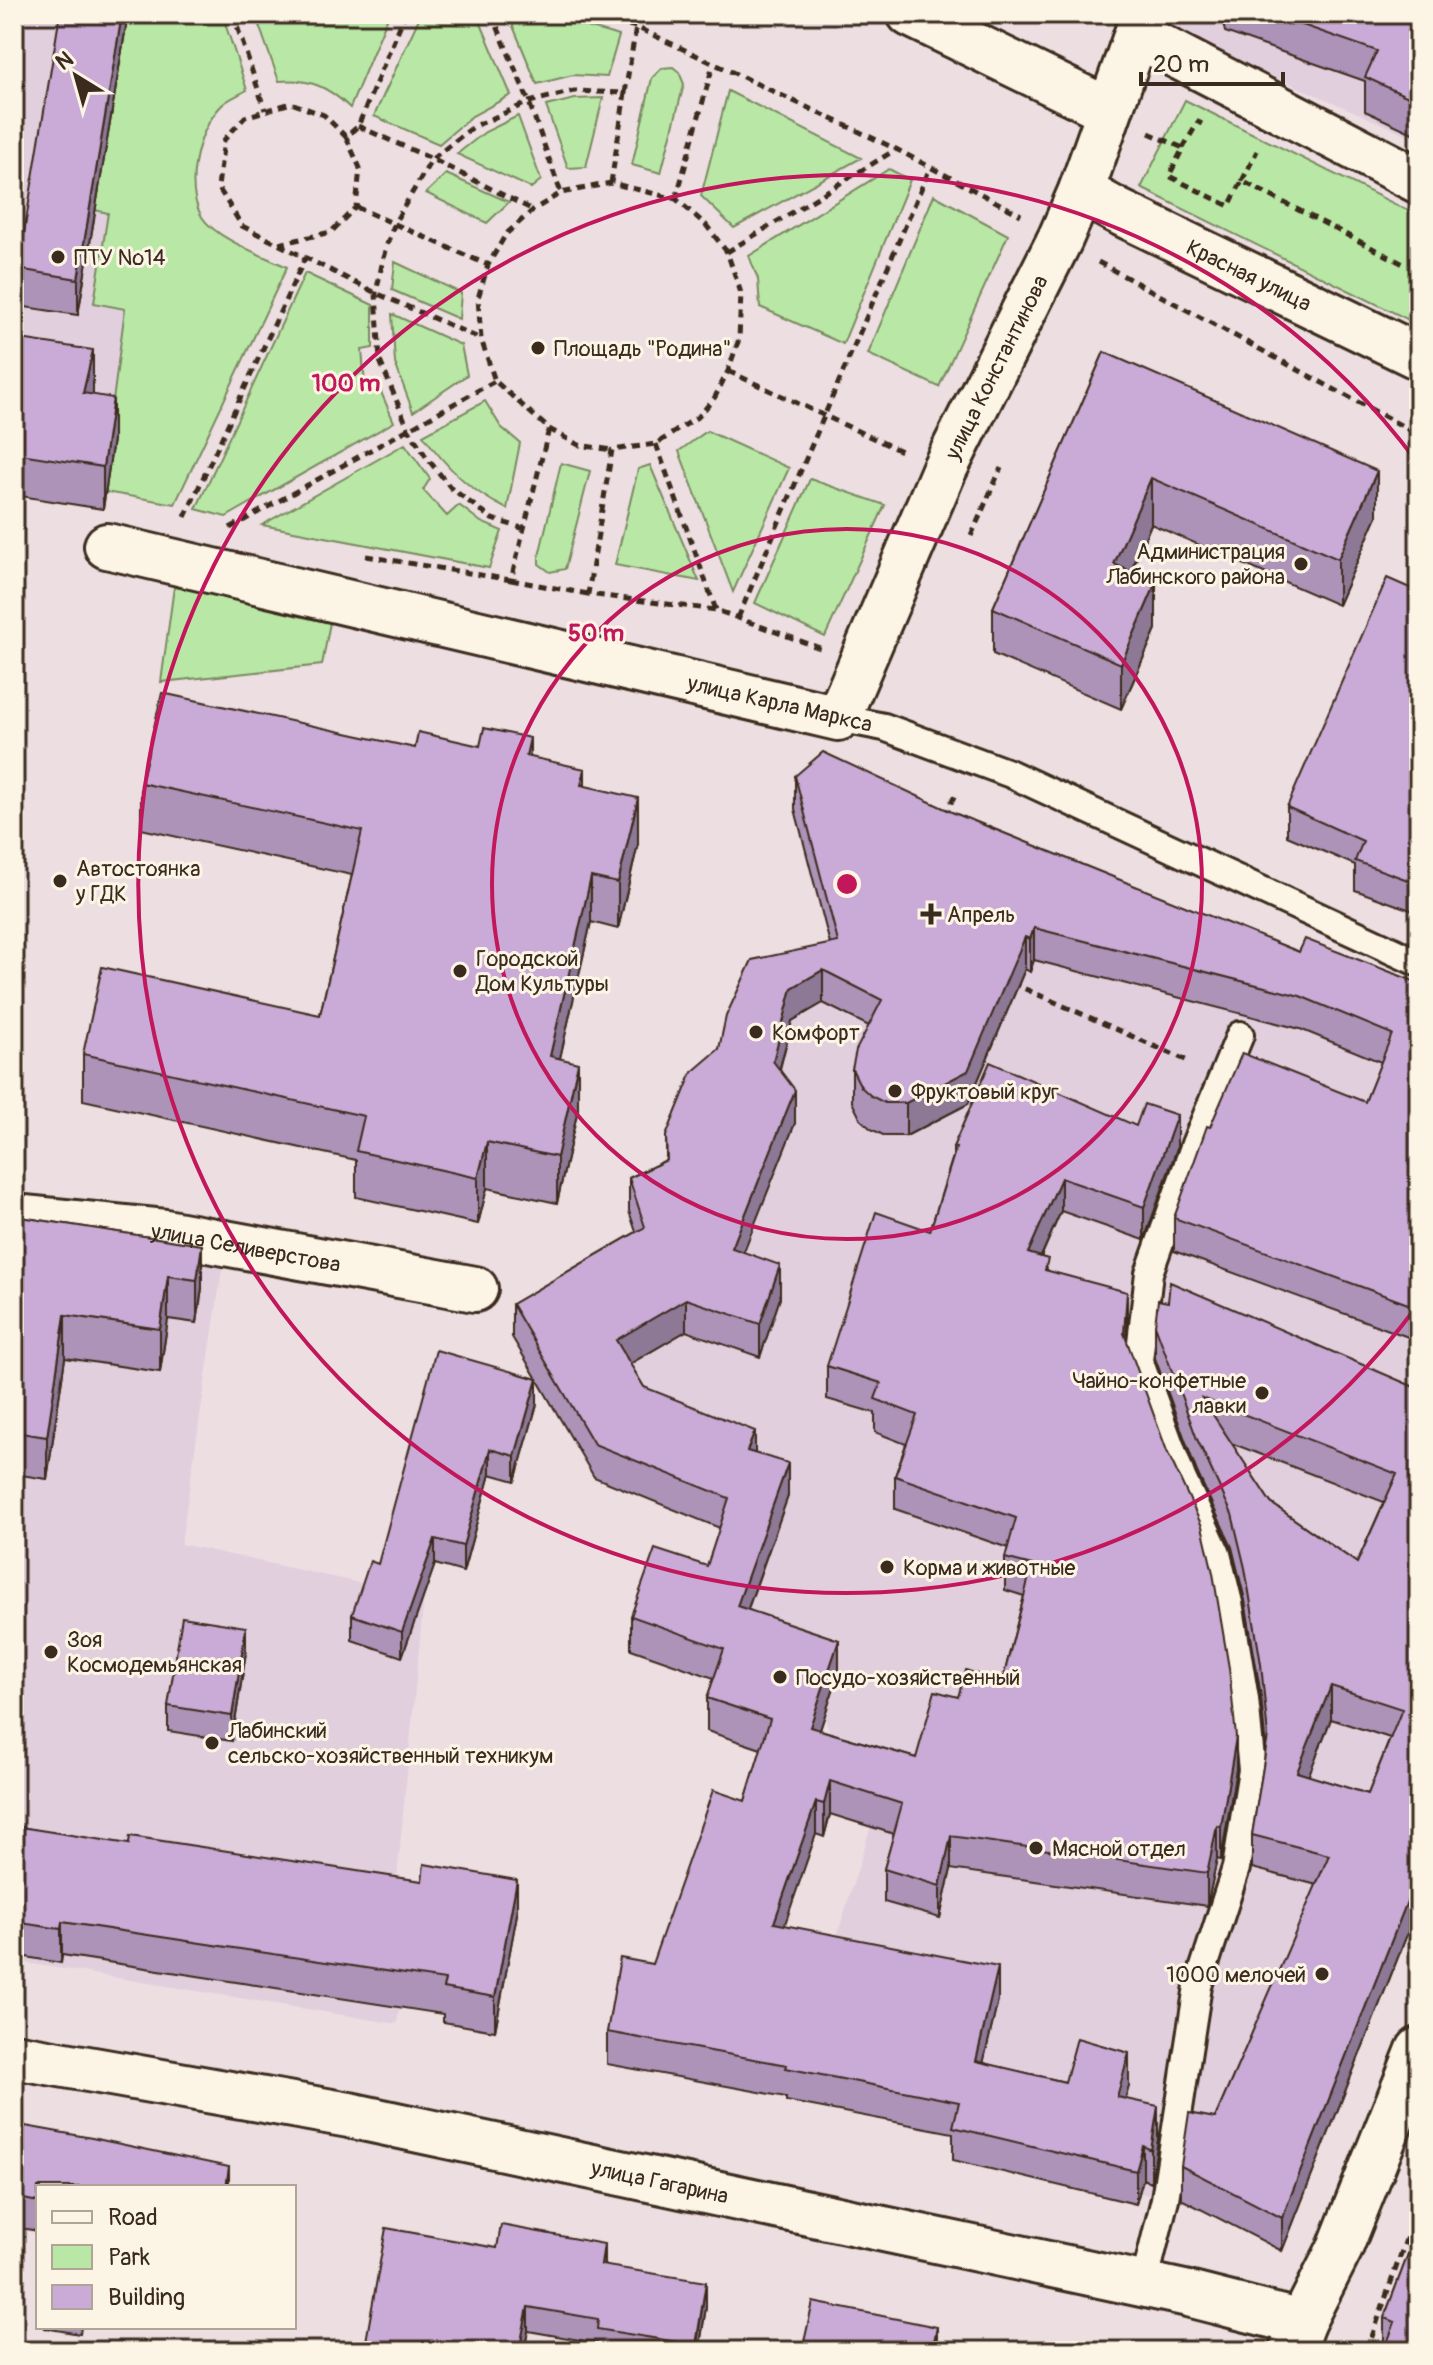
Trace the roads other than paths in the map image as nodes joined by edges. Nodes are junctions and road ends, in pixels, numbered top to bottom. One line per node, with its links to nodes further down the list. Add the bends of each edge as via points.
1 (910, 14): 3 (street)
2 (1141, 24): 3 (street, улица Константинова); 4 (street)
3 (1108, 110): 5 (street, улица Константинова)
4 (1419, 181)
5 (1081, 191): 6 (street, Красная улица); 8 (street, улица Константинова, via 944,470)
6 (1419, 357)
7 (107, 546): 8 (street, улица Карла Маркса)
8 (838, 718): 9 (lane, улица Карла Маркса, via 884,727 1011,774)
9 (1419, 963)
10 (1240, 1035): 15 (lane, via 1149,1273 1139,1360 1182,1478 1217,1554 1245,1699 1252,1770 1236,1868 1198,1986 1165,2199)
11 (14, 1217): 12 (street, улица Селиверстова, via 165,1232)
12 (475, 1289)
13 (1419, 2050): 16 (street, via 1340,2248)
14 (14, 2056): 15 (street, улица Гагарина, via 349,2115)
15 (1144, 2284): 16 (street, улица Гагарина)
16 (1297, 2337)

